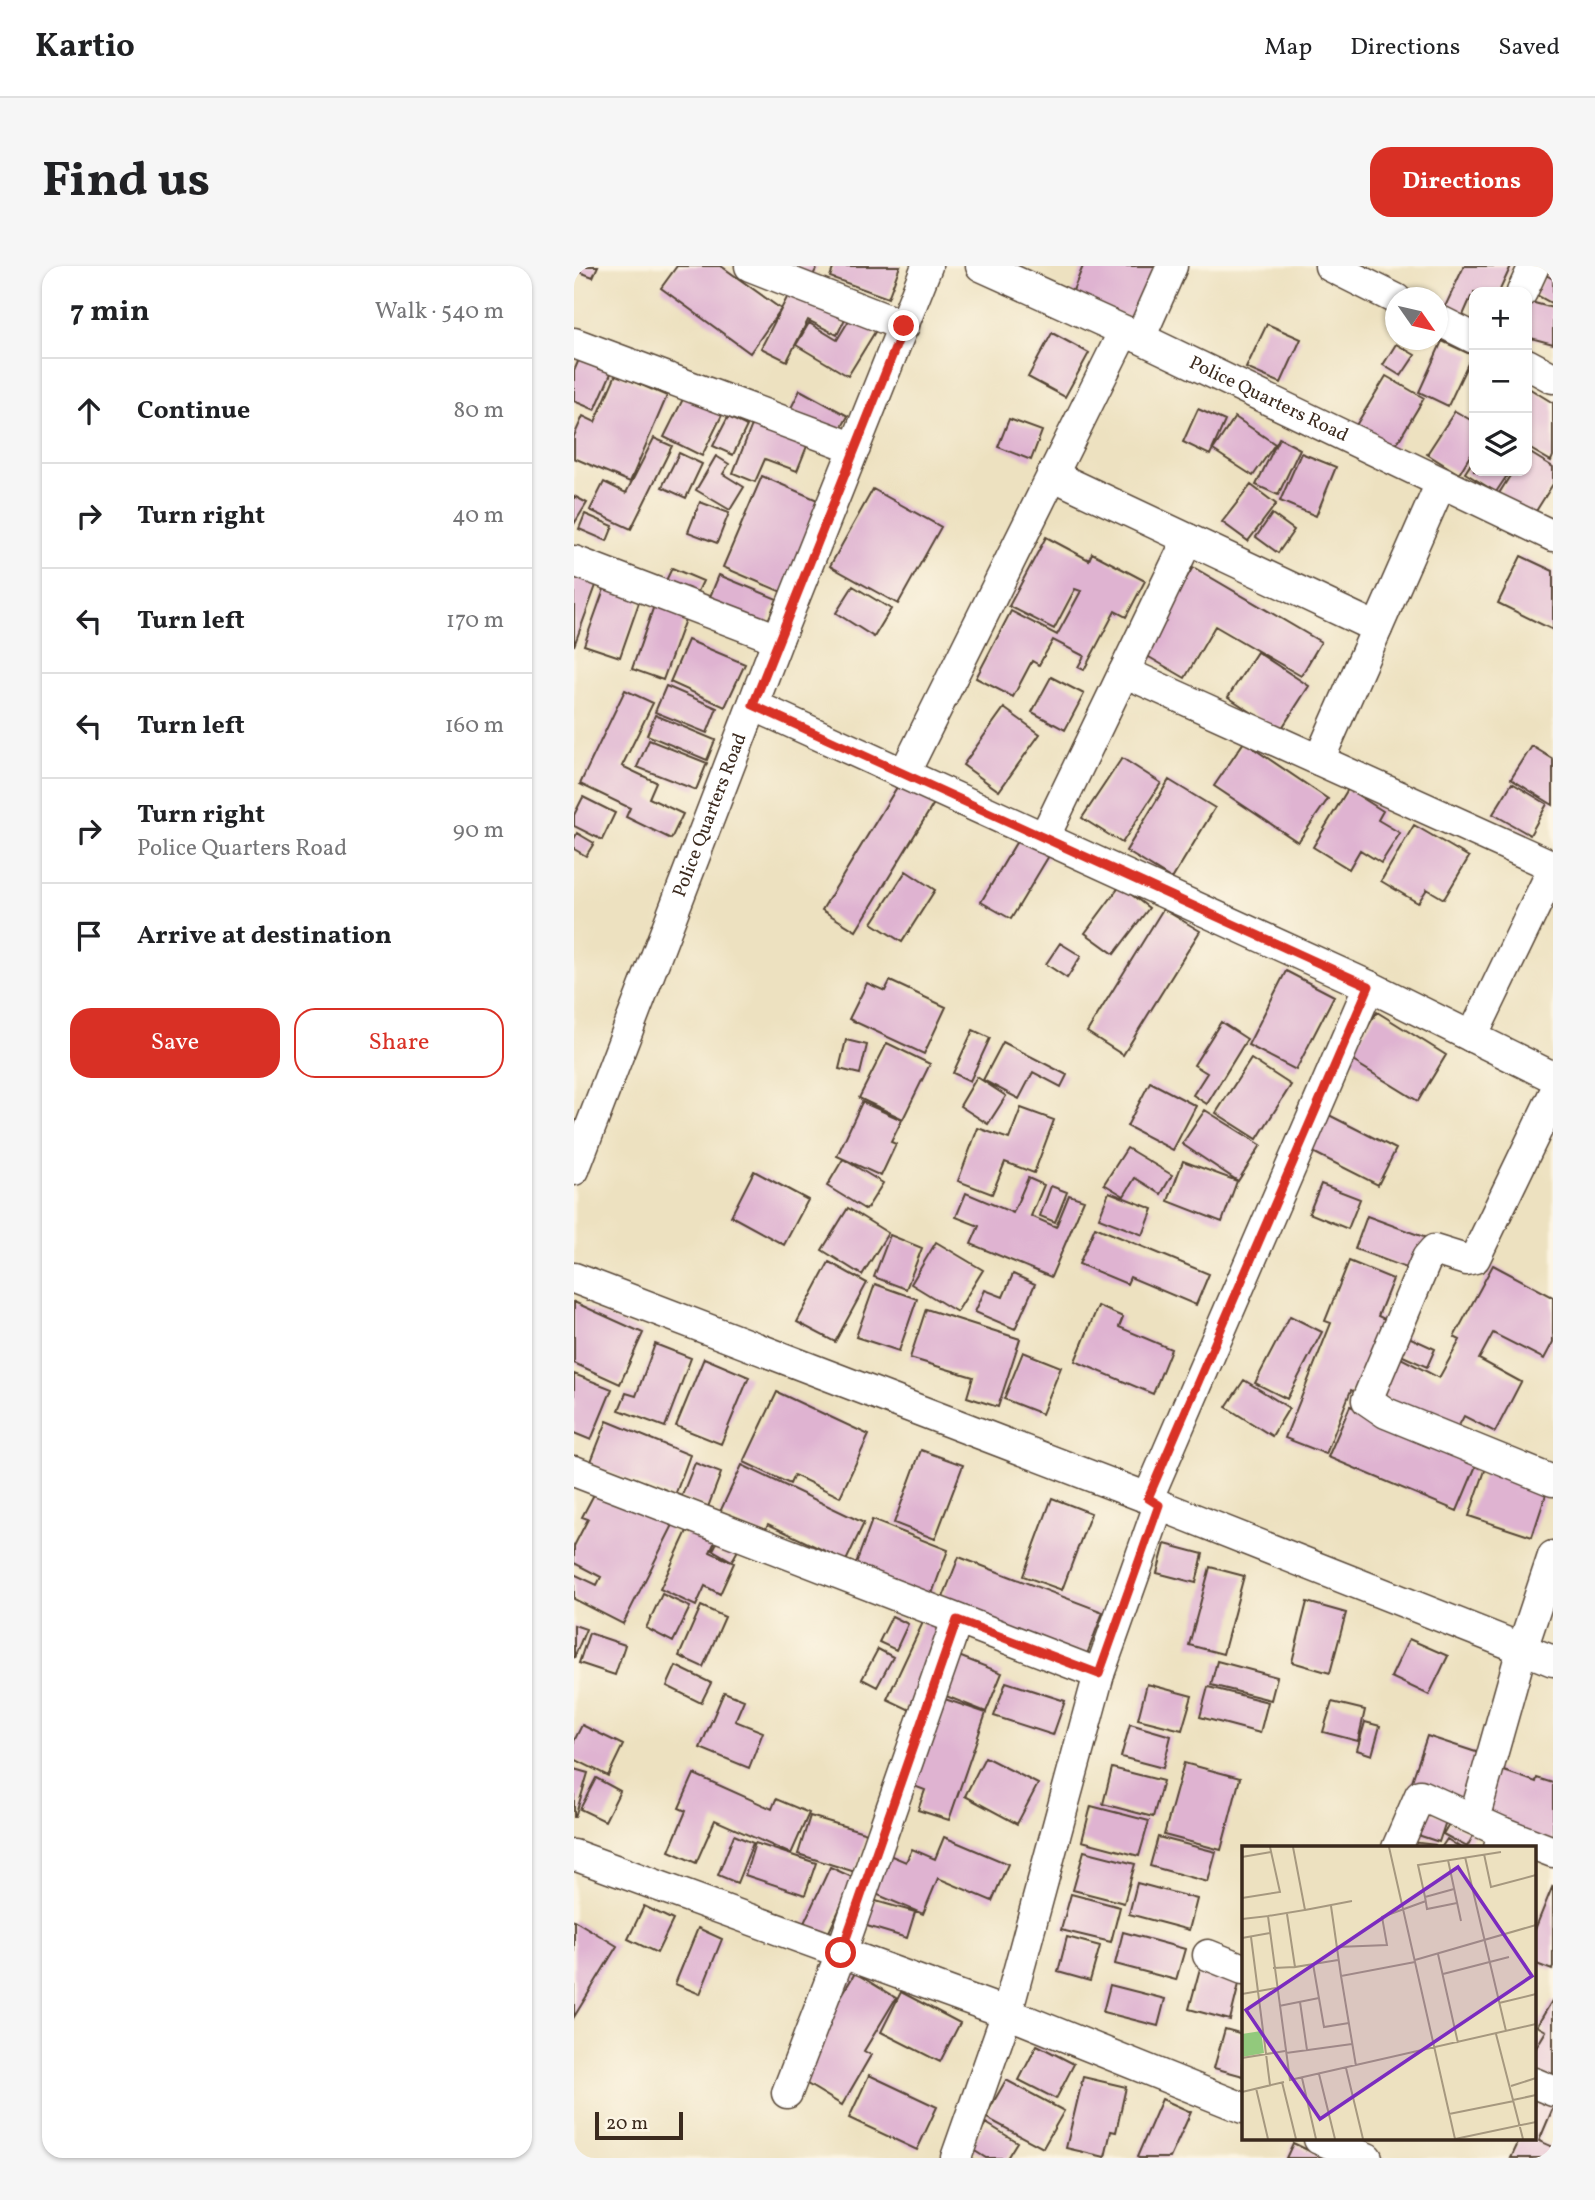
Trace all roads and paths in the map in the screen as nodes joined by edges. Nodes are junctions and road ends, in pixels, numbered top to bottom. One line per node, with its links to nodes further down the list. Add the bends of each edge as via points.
1 (750, 266): 10 (street)
2 (927, 266): 10 (street, Police Quarters Road)
3 (981, 266): 11 (street, Police Quarters Road)
4 (1172, 266): 11 (street)
5 (1330, 266): 8 (street)
6 (1534, 266): 7 (street)
7 (1524, 287)
8 (1385, 294)
9 (1448, 325): 12 (street)
10 (904, 326): 16 (street, Police Quarters Road)
11 (1132, 335): 17 (street); 18 (street, Police Quarters Road)
12 (1469, 336)
13 (574, 343): 16 (street)
14 (1532, 366): 15 (street)
15 (1553, 377)
16 (855, 449): 23 (street, Police Quarters Road)
17 (1052, 475): 20 (street); 27 (street)
18 (1441, 483): 19 (street, Police Quarters Road); 22 (street)
19 (1553, 536)
20 (1188, 538): 22 (street); 24 (street)
21 (574, 561): 23 (street)
22 (1377, 628): 26 (street)
23 (778, 639): 25 (street, Police Quarters Road)
24 (1124, 672): 26 (street); 28 (street)
25 (753, 705): 27 (street); 34 (street, Police Quarters Road)
26 (1319, 760): 29 (street)
27 (904, 774): 28 (street)
28 (1044, 838): 30 (street)
29 (1553, 867): 31 (street)
30 (1369, 986): 31 (street); 38 (street)
31 (1472, 1037): 32 (street)
32 (1553, 1077)
33 (1553, 1096): 37 (street, via 1475,1258 1466,1260 1434,1250 1427,1258 1367,1400 1386,1413)
34 (574, 1170)
35 (574, 1278): 38 (street)
36 (574, 1471): 40 (street)
37 (1553, 1481)
38 (1154, 1502): 41 (street); 43 (street)
39 (1553, 1556): 41 (street)
40 (957, 1620): 43 (street); 49 (street)
41 (1522, 1649): 42 (street); 44 (street)
42 (1553, 1661)
43 (1099, 1674): 52 (street)
44 (1474, 1819): 45 (street); 46 (street, via 1420,1795)
45 (1502, 1840): 47 (street)
46 (1398, 1846)
47 (1528, 1846)
48 (574, 1855): 49 (street)
49 (841, 1953): 52 (street); 55 (street)
50 (1208, 1955): 51 (street)
51 (1242, 1969)
52 (1007, 2013): 56 (street); 58 (street)
53 (1536, 2084): 54 (street)
54 (1553, 2091)
55 (787, 2093)
56 (1242, 2108)
57 (1322, 2140): 59 (street)
58 (956, 2158)
59 (1367, 2158)

